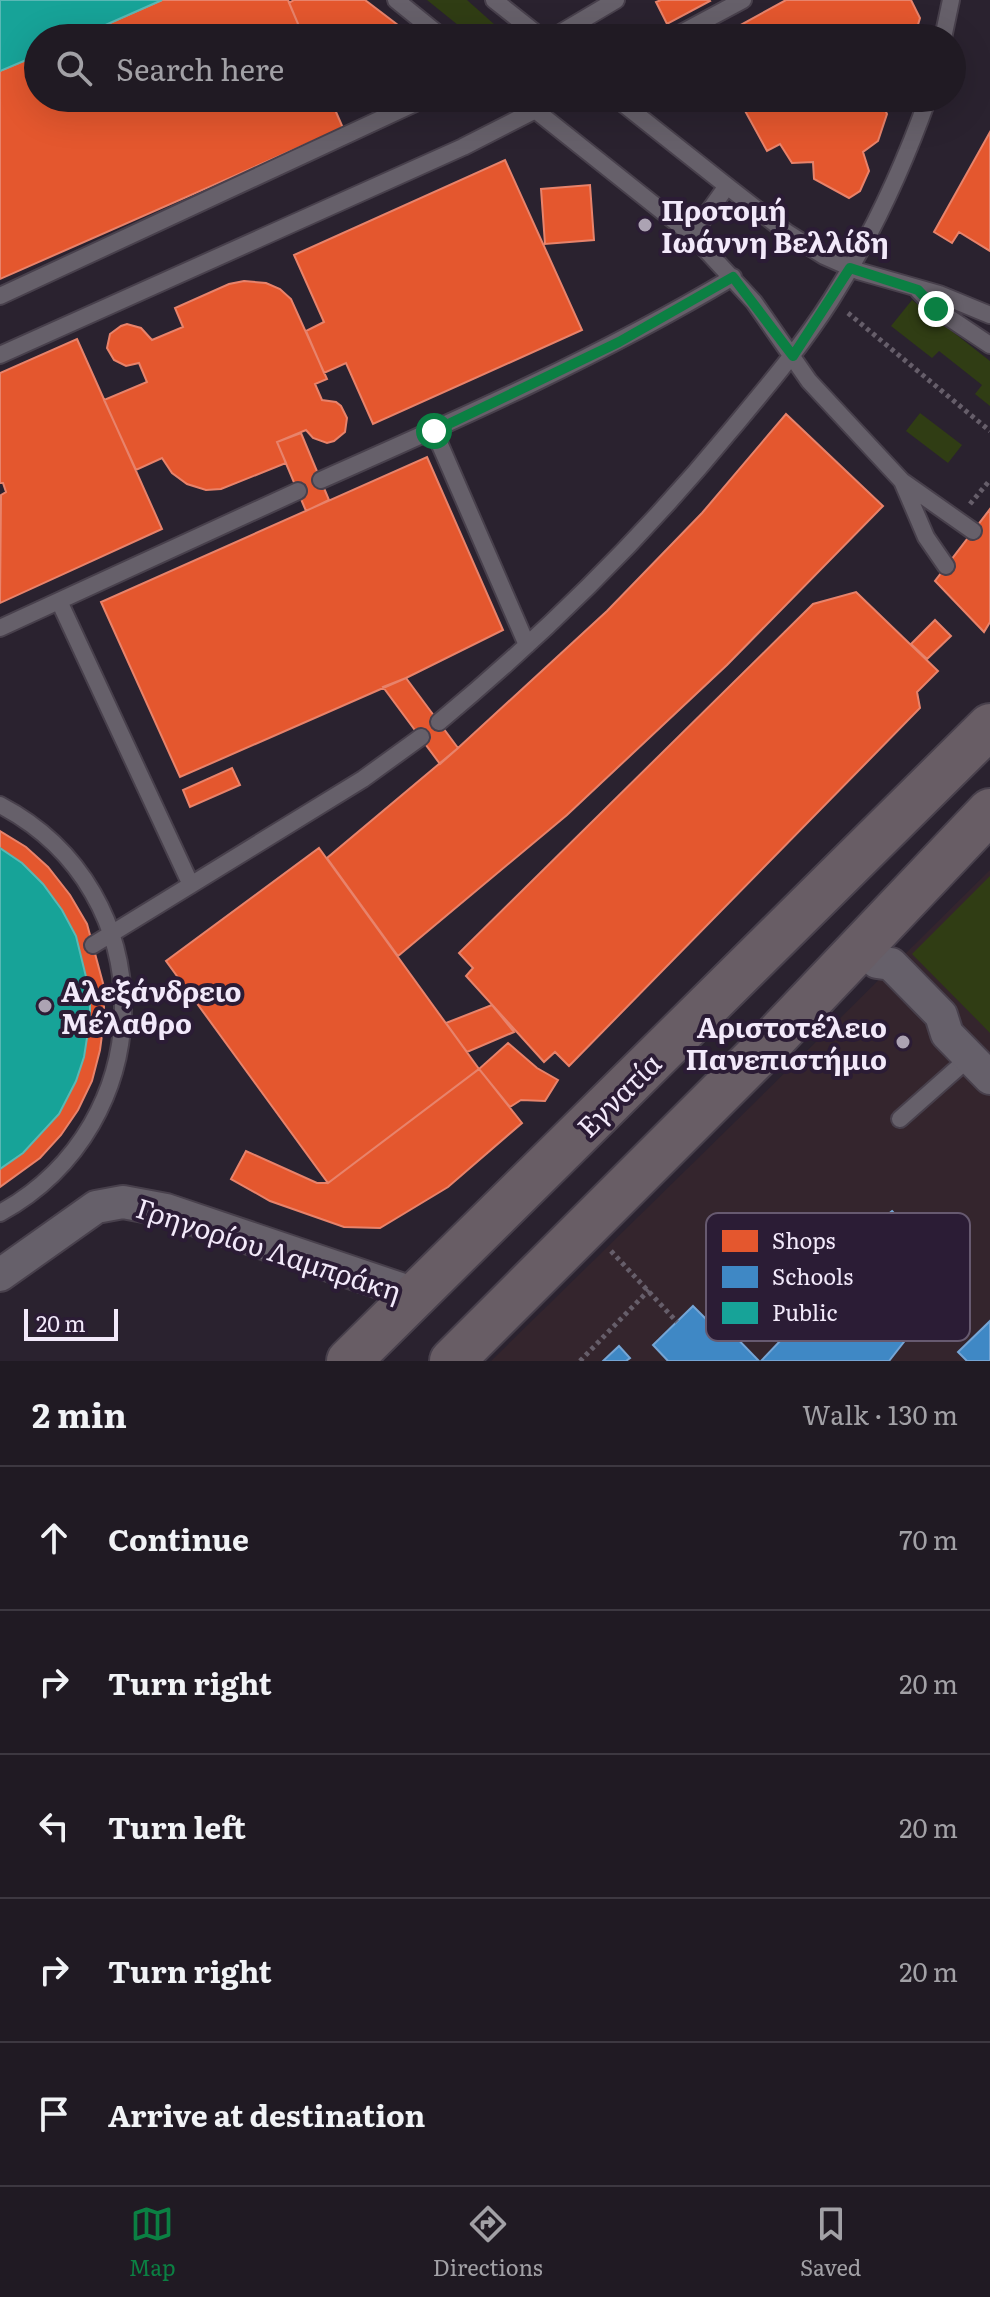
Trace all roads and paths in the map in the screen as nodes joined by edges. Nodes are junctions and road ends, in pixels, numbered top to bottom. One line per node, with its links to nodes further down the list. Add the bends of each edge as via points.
1 (396, 0): 6 (lane)
2 (494, 0): 7 (lane)
3 (616, 0): 8 (lane)
4 (743, 0): 9 (lane)
5 (951, 0): 10 (lane)
6 (426, 24)
7 (524, 24)
8 (576, 24)
9 (698, 24)
10 (946, 24)
11 (396, 112): 21 (lane)
12 (532, 112): 25 (lane)
13 (538, 112): 17 (lane)
14 (634, 112): 16 (lane)
15 (922, 112): 18 (lane, via 896,179)
16 (727, 186): 17 (lane); 18 (lane, via 786,232)
17 (692, 235): 19 (lane)
18 (850, 268): 20 (lane); 22 (lane)
19 (733, 277): 26 (lane); 27 (lane, via 619,342)
20 (918, 290): 23 (lane); 24 (lane, via 936,309)
21 (0, 296)
22 (832, 299): 26 (lane); 28 (path)
23 (990, 315)
24 (990, 345)
25 (0, 355)
26 (793, 356): 30 (lane, via 809,381); 36 (lane, via 659,515)
27 (434, 431): 29 (lane); 36 (lane)
28 (990, 431)
29 (321, 480)
30 (902, 481): 32 (lane); 33 (lane, via 926,537)
31 (298, 491): 34 (lane)
32 (973, 531)
33 (946, 566)
34 (59, 601): 35 (lane); 42 (lane)
35 (0, 628)
36 (527, 645): 37 (lane)
37 (439, 722)
38 (990, 726): 52 (main road, Εγνατία)
39 (421, 737): 42 (lane)
40 (0, 805): 43 (lane, via 43,833 68,859 90,887)
41 (990, 811): 45 (main road)
42 (191, 885): 43 (lane)
43 (112, 934): 44 (lane); 48 (lane, via 124,1008 111,1086 72,1155 44,1183)
44 (93, 945)
45 (869, 954): 46 (street, via 891,964 941,1015 947,1034); 49 (main road, via 766,1047)
46 (980, 1068): 47 (lane)
47 (900, 1119)
48 (0, 1213)
49 (588, 1228): 51 (path); 55 (main road)
50 (0, 1275): 52 (street, Γρηγορίου Λαμπράκη, via 92,1209 123,1202 166,1210)
51 (649, 1290): 53 (path); 56 (path)
52 (415, 1294): 54 (main road, Εγνατία)
53 (677, 1322)
54 (349, 1361)
55 (452, 1361)
56 (580, 1361)

